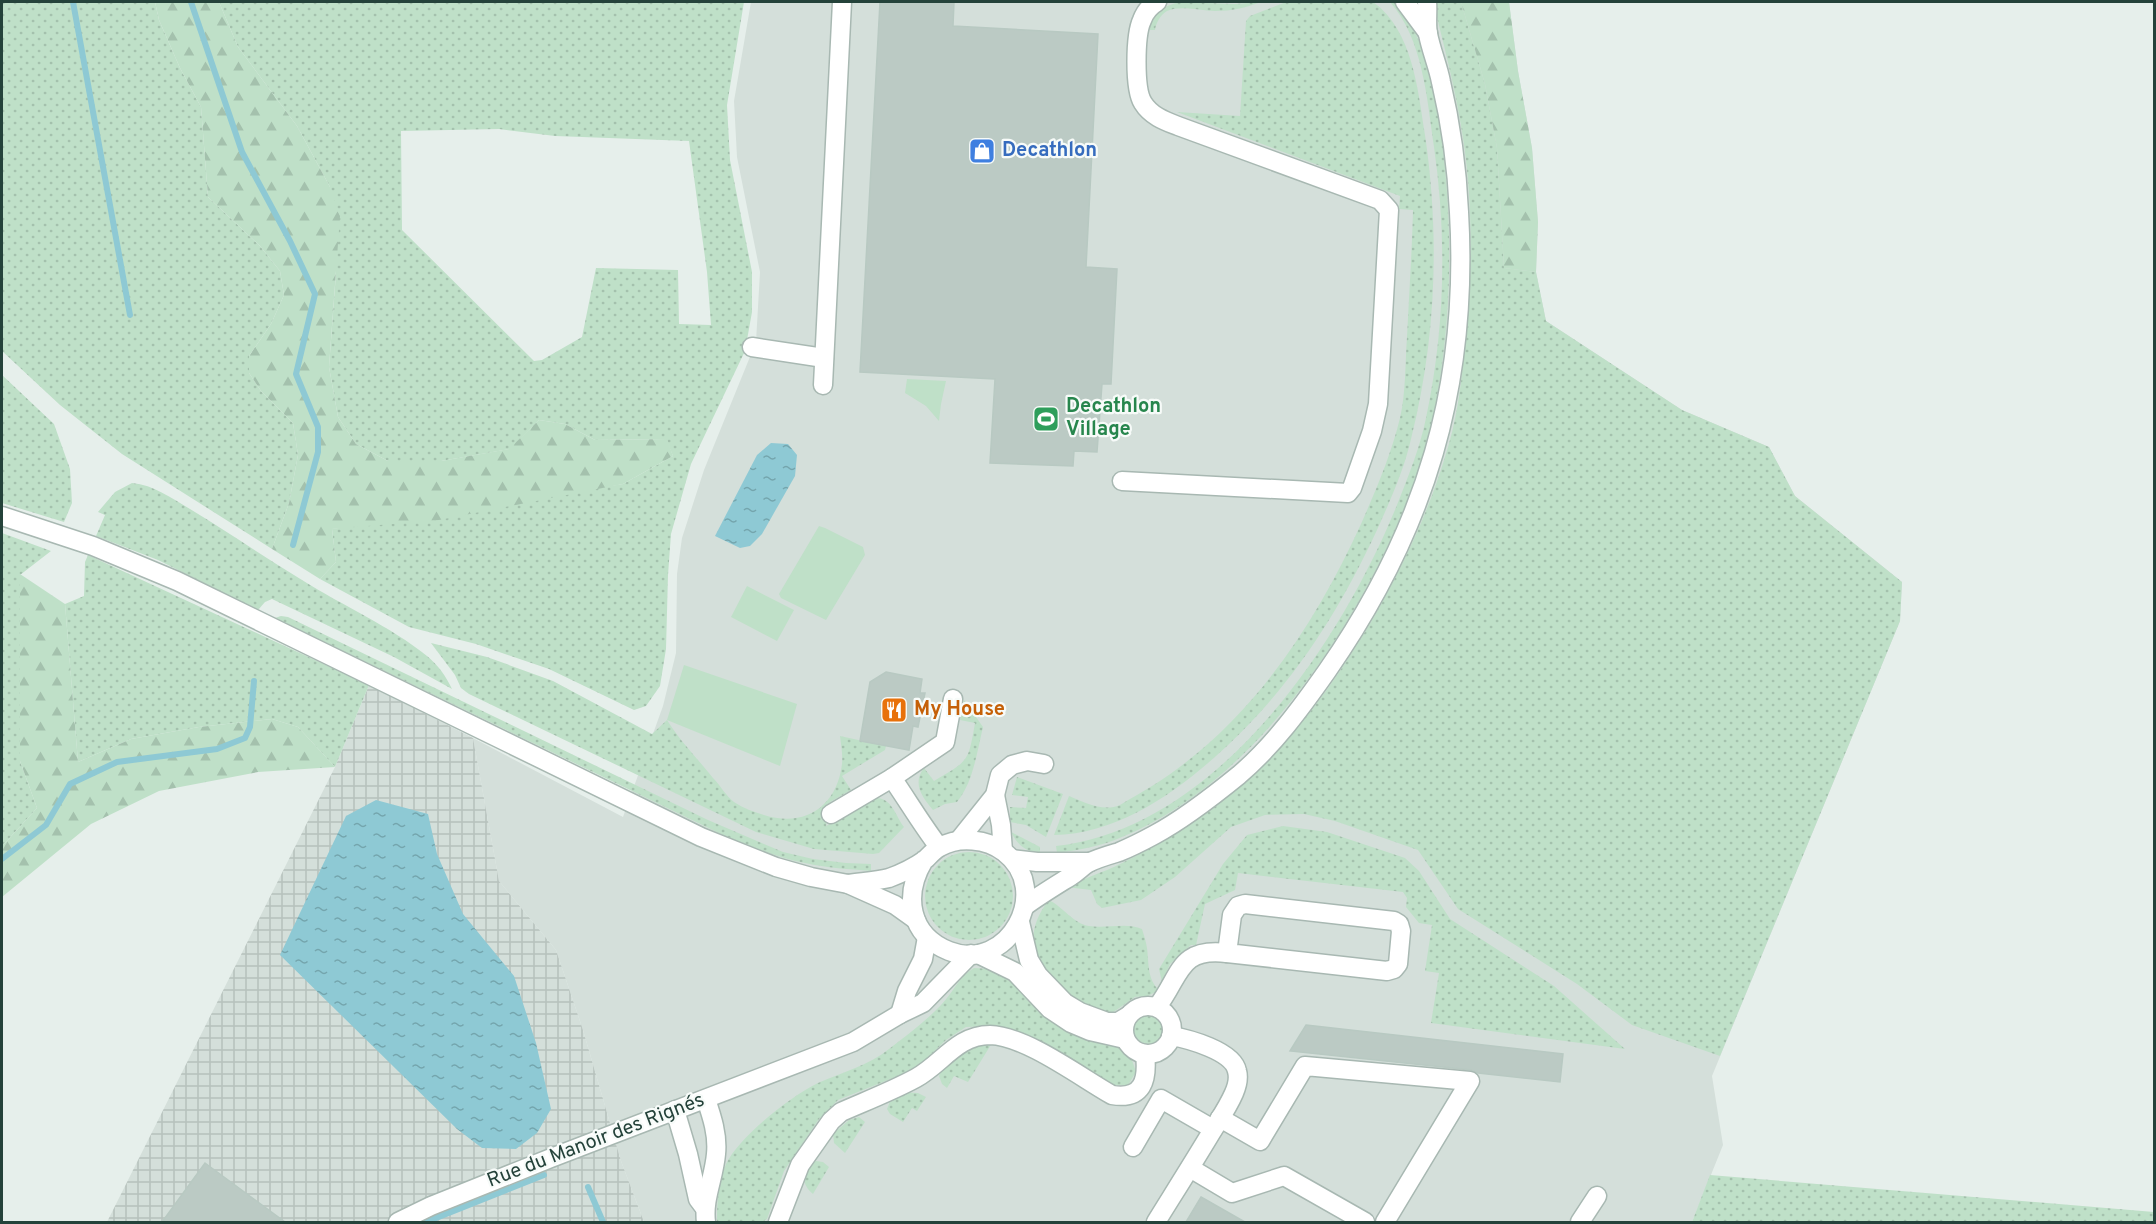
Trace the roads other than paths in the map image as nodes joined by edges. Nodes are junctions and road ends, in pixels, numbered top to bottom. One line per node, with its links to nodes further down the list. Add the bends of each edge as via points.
1 (842, 2): 7 (street)
2 (1405, 2): 5 (street)
3 (1427, 2): 5 (street)
4 (1148, 4): 9 (street, via 1141,22 1136,76 1142,101 1149,111 1178,126 1380,200 1389,214 1378,404 1348,493)
5 (1428, 33): 20 (street, via 1452,140 1459,212 1460,288 1446,407 1419,500 1367,610 1293,718 1241,773 1184,816 1123,850)
6 (752, 347): 7 (street)
7 (824, 358): 8 (street)
8 (823, 384)
9 (1122, 481)
10 (2, 516): 21 (street, via 93,546 177,581 701,837 776,867)
11 (953, 699): 13 (street, via 945,742)
12 (1044, 764): 14 (street, via 1027,761 1012,765 1000,775)
13 (891, 778): 15 (street); 17 (street)
14 (995, 795): 16 (street); 18 (street)
15 (831, 814)
16 (959, 840): 17 (street); 18 (street, via 982,841)
17 (939, 847): 19 (street)
18 (1008, 855): 20 (street, via 1036,862); 22 (street, via 1022,876)
19 (924, 860): 21 (street, via 889,878); 23 (street, via 912,889)
20 (1090, 862): 22 (street)
21 (848, 884): 23 (street, via 895,905)
22 (1022, 914): 26 (street, via 1010,937 995,948); 29 (street, via 1029,960 1065,1003 1107,1022 1118,1022)
23 (916, 920): 24 (street)
24 (927, 937): 26 (street, via 948,950); 28 (street, via 923,959)
25 (1227, 953): 25 (street, via 1232,915 1245,904 1394,921 1401,931 1398,964 1387,971); 27 (street, via 1205,952 1188,960)
26 (974, 954): 28 (street, Rue du Manoir des Rignés, via 923,1003); 31 (street, via 1015,972 1050,1009 1071,1023)
27 (1157, 1008): 29 (street, via 1140,1007); 30 (street, via 1171,1023)
28 (900, 1014): 33 (street, Rue du Manoir des Rignés, via 853,1042)
29 (1128, 1016): 31 (street, via 1123,1030)
30 (1171, 1036): 32 (street, via 1158,1052); 35 (street, via 1220,1052 1237,1070 1234,1093)
31 (1125, 1039): 32 (street, via 1130,1047)
32 (1145, 1054): 41 (street, via 1145,1078 1140,1089 1122,1097 1017,1042 991,1035 965,1040 919,1077 841,1112 831,1121 800,1166)
33 (706, 1099): 34 (street, Rue du Manoir des Rignés); 39 (street, via 714,1123 716,1153)
34 (675, 1110): 39 (street); 40 (street, Rue du Manoir des Rignés)
35 (1212, 1124): 36 (street, via 1161,1099); 37 (street); 44 (street, via 1260,1141 1305,1066 1470,1081)
36 (1133, 1147)
37 (1190, 1168): 42 (street); 43 (street, via 1232,1193 1284,1176)
38 (1597, 1196): 45 (street)
39 (705, 1215)
40 (398, 1222)
41 (778, 1222)
42 (1156, 1222)
43 (1365, 1222)
44 (1385, 1222)
45 (1580, 1222)

